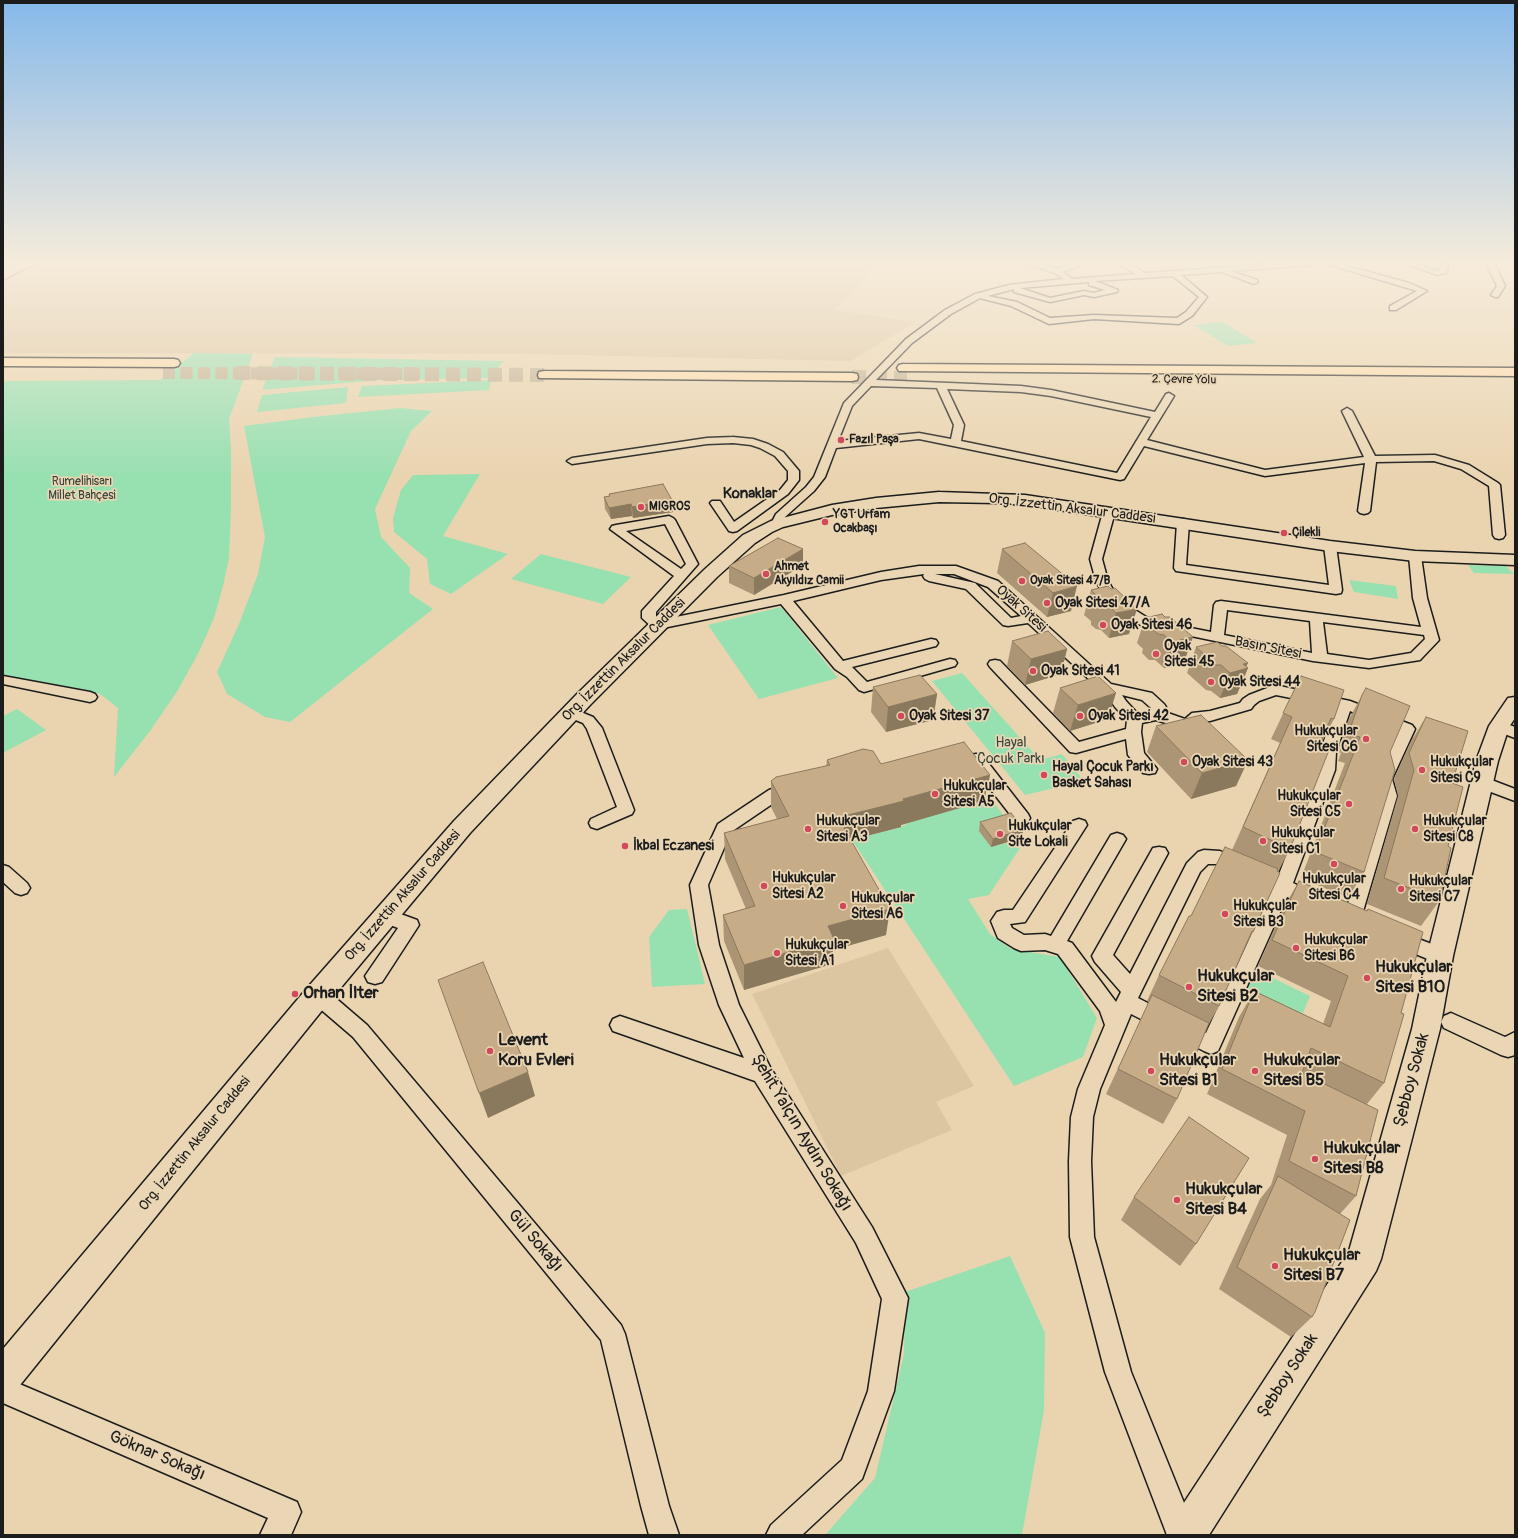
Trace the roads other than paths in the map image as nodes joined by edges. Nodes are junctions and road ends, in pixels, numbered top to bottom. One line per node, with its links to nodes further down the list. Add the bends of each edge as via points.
1 (917, 335): 10 (street, via 887,363)
2 (3, 362): 3 (main road)
3 (174, 363)
4 (546, 370): 6 (main road)
5 (3, 371): 8 (main road)
6 (851, 372)
7 (1515, 372): 9 (main road, 2. Çevre Yolu, via 905,373)
8 (162, 373)
9 (1515, 381)
10 (870, 384): 11 (street); 17 (street, via 848,405)
11 (941, 387): 14 (street, via 1021,389); 16 (street, via 959,425)
12 (1169, 396): 14 (street)
13 (1347, 411): 18 (street)
14 (1157, 415): 15 (street)
15 (1141, 442): 16 (street, via 1120,477); 18 (street, via 1265,473)
16 (955, 443): 17 (street, via 919,436)
17 (831, 445): 24 (street, via 814,485 780,516)
18 (1371, 459): 21 (street); 25 (street, via 1435,458 1465,467 1494,486)
19 (572, 461): 20 (street, via 707,441 733,440 764,446 779,454 794,471 793,480 784,492 733,528)
20 (716, 503)
21 (1364, 511)
22 (1108, 512): 23 (main road, Org. İzzettin Aksalur Caddesi); 24 (main road, Org. İzzettin Aksalur Caddesi, via 1025,500 939,497 832,510); 34 (street, Basın Sitesi, via 1096,559 1102,581 1114,602 1147,623)
23 (1183, 523): 26 (main road, Org. İzzettin Aksalur Caddesi); 26 (street, via 1180,568 1336,590)
24 (777, 524): 32 (main road, Org. İzzettin Aksalur Caddesi, via 749,539)
25 (1499, 535)
26 (1330, 546): 27 (main road, Org. İzzettin Aksalur Caddesi)
27 (1415, 556): 28 (main road, Org. İzzettin Aksalur Caddesi); 33 (street, via 1420,598)
28 (1515, 560)
29 (682, 575): 29 (street, via 692,564 669,520 616,529); 32 (street, via 649,611 649,618)
30 (784, 599): 32 (street, Oyak Sitesi); 39 (street); 41 (street, Oyak Sitesi, via 881,576 919,570 956,570 993,584)
31 (1316, 617): 33 (street); 34 (street, via 1221,605); 36 (street)
32 (658, 625): 44 (main road, Org. İzzettin Aksalur Caddesi)
33 (1429, 632): 36 (street, Basın Sitesi, via 1432,640 1415,657 1369,664)
34 (1217, 638): 36 (street, Basın Sitesi)
35 (931, 643): 39 (street)
36 (1320, 658)
37 (950, 663): 39 (street, via 864,687)
38 (995, 664): 48 (street, via 1076,748)
39 (840, 666)
40 (3, 680): 42 (street)
41 (1106, 687): 45 (street, via 1147,696 1159,707); 48 (street, Oyak Sitesi, via 1114,694)
42 (90, 697)
43 (1345, 704): 47 (street, via 1275,690 1254,698 1246,706 1210,716 1197,716); 61 (street, via 1328,752 1327,770); 64 (street, via 1407,729 1384,779 1389,796)
44 (571, 712): 56 (street, via 588,720 594,728 626,810); 63 (main road, Org. İzzettin Aksalur Caddesi, via 462,827)
45 (1157, 715): 47 (street); 48 (street)
46 (1510, 721): 52 (main road, Şebboy Sokak)
47 (1185, 724): 49 (street)
48 (1134, 725): 51 (street, via 1136,755)
49 (1198, 735)
50 (955, 757): 55 (street, via 970,753)
51 (1148, 769)
52 (1482, 782): 54 (street); 66 (main road, Şebboy Sokak)
53 (807, 783): 74 (street, Şehit Yalçın Aydın Sokağı, via 775,794 724,828 699,885 709,945 729,1005)
54 (1515, 795)
55 (1022, 818)
56 (598, 824)
57 (1079, 825): 65 (street, via 1018,918 1004,917 1000,921 1005,933 1021,943)
58 (1117, 839): 65 (street)
59 (1159, 853): 69 (street, via 1102,956)
60 (3, 872): 62 (street)
61 (1283, 886): 64 (street); 69 (street, via 1220,858 1204,857 1193,868); 69 (street, via 1211,1046)
62 (22, 888)
63 (387, 916): 67 (street, via 410,925); 68 (main road, Org. İzzettin Aksalur Caddesi)
64 (1367, 926): 66 (street)
65 (1056, 944): 71 (street, via 1065,948 1072,957 1109,1008)
66 (1440, 956): 81 (main road, Şebboy Sokak, via 1426,1029 1364,1259)
67 (376, 976)
68 (318, 995): 75 (main road, Org. İzzettin Aksalur Caddesi); 78 (street, Gül Sokağı, via 360,1031 380,1054 612,1334)
69 (1129, 996): 71 (street)
70 (1451, 1022): 73 (street, via 1508,1048)
71 (1115, 1024): 80 (street, via 1089,1089 1082,1117 1082,1237 1118,1372)
72 (620, 1025): 74 (street)
73 (1515, 1041)
74 (762, 1074): 79 (street, Şehit Yalçın Aydın Sokağı, via 864,1235 895,1298 881,1391 852,1469)
75 (3, 1377)
76 (3, 1390): 77 (street, Göknar Sokağı, via 287,1512)
77 (274, 1535)
78 (664, 1535)
79 (781, 1535)
80 (1182, 1535)
81 (1186, 1535)

